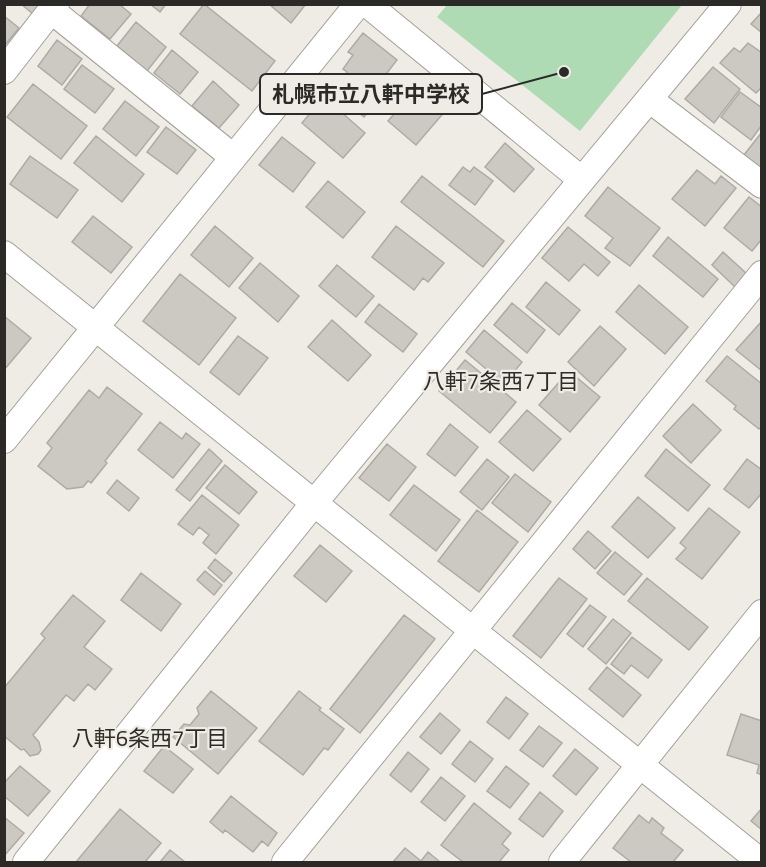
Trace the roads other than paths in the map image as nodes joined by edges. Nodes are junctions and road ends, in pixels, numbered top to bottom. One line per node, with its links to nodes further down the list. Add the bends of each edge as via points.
1 (358, 4): 7 (street)
2 (367, 4): 8 (street)
3 (728, 4): 6 (street)
4 (54, 7): 5 (street); 7 (street)
5 (4, 71)
6 (649, 99): 8 (street); 9 (street)
7 (233, 157): 12 (street)
8 (582, 180): 14 (street)
9 (762, 185)
10 (4, 254): 12 (street)
11 (762, 274): 16 (street)
12 (96, 327): 13 (street); 14 (street)
13 (4, 440)
14 (314, 503): 16 (street); 18 (street)
15 (762, 613): 17 (street)
16 (473, 631): 17 (street); 19 (street)
17 (640, 765): 20 (street); 21 (street)
18 (26, 862)
19 (285, 862)
20 (562, 862)
21 (761, 862)

